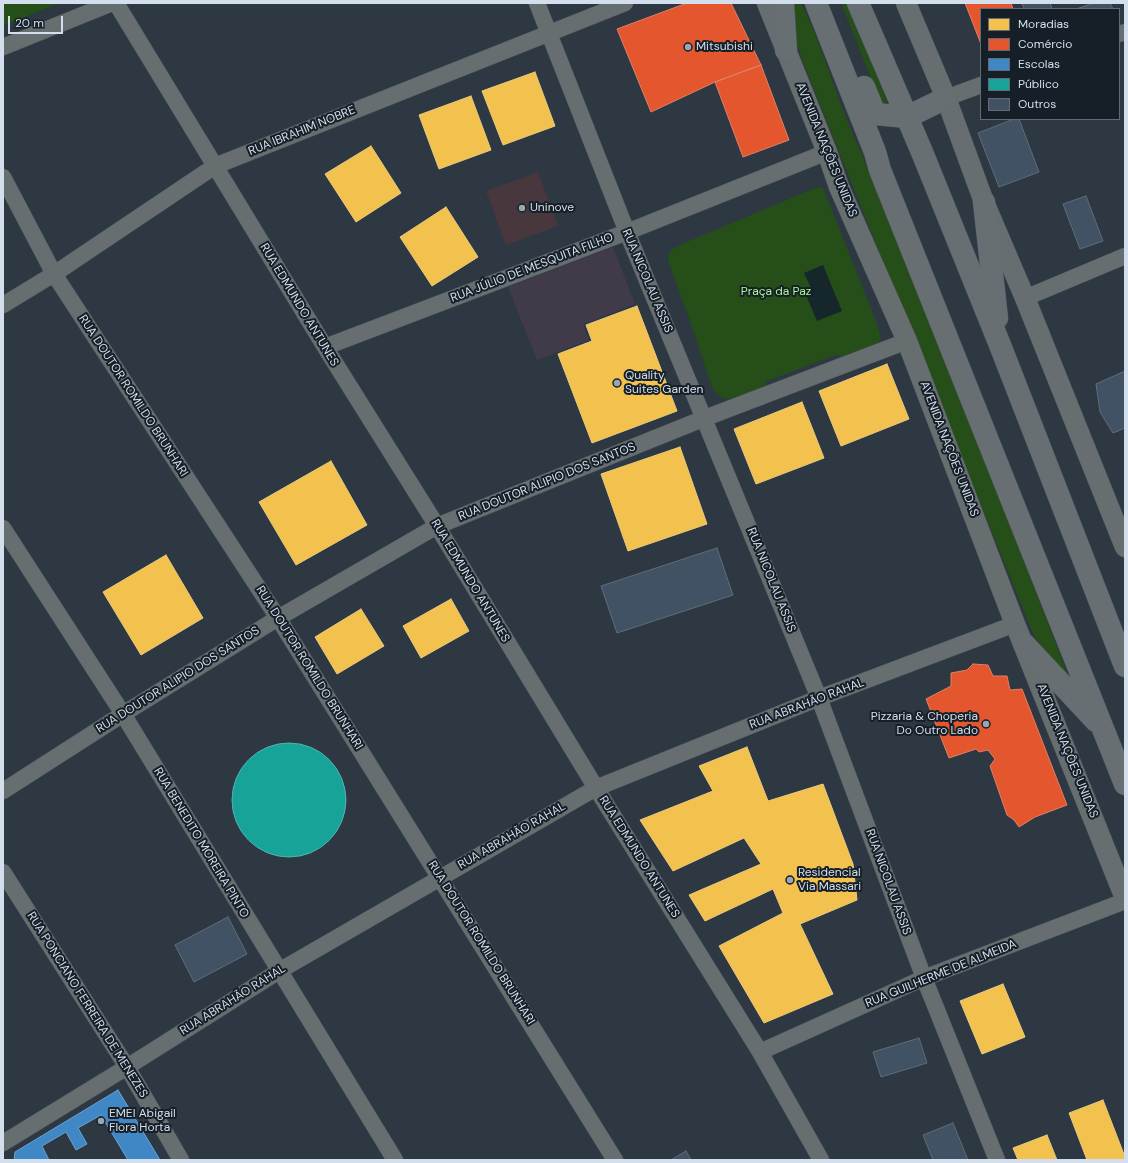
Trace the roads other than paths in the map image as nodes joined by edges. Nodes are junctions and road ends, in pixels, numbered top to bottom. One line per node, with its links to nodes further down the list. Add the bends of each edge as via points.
1 (112, 3): 11 (street)
2 (116, 3): 17 (street, RUA EDMUNDO ANTUNES)
3 (537, 3): 10 (street, RUA NICOLAU ASSIS)
4 (625, 3): 10 (street, RUA IBRAHIM NOBRE)
5 (767, 3): 12 (street, AVENIDA NAÇÕES UNIDAS)
6 (783, 3): 12 (main road)
7 (858, 3): 15 (main road)
8 (906, 3): 14 (street)
9 (819, 11): 15 (main road, via 840,26 875,114); 39 (main road)
10 (548, 33): 17 (street, RUA IBRAHIM NOBRE); 20 (street, RUA NICOLAU ASSIS)
11 (3, 47)
12 (786, 50): 16 (street, AVENIDA NAÇÕES UNIDAS)
13 (980, 85): 14 (street)
14 (946, 98): 15 (main road); 19 (street)
15 (907, 117): 26 (main road)
16 (827, 152): 20 (street, RUA JÚLIO DE MESQUITA FILHO); 25 (street, AVENIDA NAÇÕES UNIDAS, via 839,187)
17 (214, 166): 22 (street, RUA IBRAHIM NOBRE); 27 (street, RUA EDMUNDO ANTUNES)
18 (3, 177): 22 (street, RUA DOUTOR ROMILDO BRUNHARI)
19 (984, 202): 23 (street); 26 (main road)
20 (626, 232): 27 (street, RUA JÚLIO DE MESQUITA FILHO); 28 (street, RUA NICOLAU ASSIS)
21 (1125, 256): 23 (street)
22 (54, 274): 24 (street, RUA IBRAHIM NOBRE); 32 (street, RUA DOUTOR ROMILDO BRUNHARI)
23 (1025, 298): 31 (street)
24 (3, 305)
25 (908, 341): 28 (street, RUA DOUTOR ALIPIO DOS SANTOS); 33 (street, AVENIDA NAÇÕES UNIDAS)
26 (1000, 345): 35 (main road)
27 (325, 347): 29 (street, RUA EDMUNDO ANTUNES)
28 (705, 418): 29 (street, RUA DOUTOR ALIPIO DOS SANTOS); 37 (street, RUA NICOLAU ASSIS)
29 (437, 526): 32 (street, RUA DOUTOR ALIPIO DOS SANTOS); 41 (street, RUA EDMUNDO ANTUNES)
30 (3, 528): 38 (street, RUA BENEDITO MOREIRA PINTO)
31 (1125, 547)
32 (278, 618): 38 (street, RUA DOUTOR ALIPIO DOS SANTOS); 44 (street, RUA DOUTOR ROMILDO BRUNHARI)
33 (1016, 624): 34 (street, AVENIDA NAÇÕES UNIDAS); 37 (street, RUA ABRAHÃO RAHAL)
34 (1024, 644): 39 (main road); 45 (street, AVENIDA NAÇÕES UNIDAS)
35 (1121, 651): 36 (main road)
36 (1125, 666)
37 (819, 698): 41 (street, RUA ABRAHÃO RAHAL); 47 (street, RUA NICOLAU ASSIS)
38 (123, 714): 42 (street, RUA DOUTOR ALIPIO DOS SANTOS); 46 (street, RUA BENEDITO MOREIRA PINTO)
39 (1104, 730): 40 (main road)
40 (1125, 784)
41 (596, 788): 44 (street, RUA ABRAHÃO RAHAL); 48 (street, RUA EDMUNDO ANTUNES)
42 (3, 791)
43 (3, 872): 49 (street, RUA PONCIANO FERREIRA DE MENEZES)
44 (440, 878): 46 (street, RUA ABRAHÃO RAHAL); 54 (street, RUA DOUTOR ROMILDO BRUNHARI)
45 (1125, 900): 47 (street, RUA GUILHERME DE ALMEIDA)
46 (279, 971): 49 (street, RUA ABRAHÃO RAHAL); 53 (street, RUA BENEDITO MOREIRA PINTO)
47 (924, 978): 48 (street, RUA GUILHERME DE ALMEIDA); 55 (street, RUA NICOLAU ASSIS)
48 (760, 1052): 51 (street, RUA EDMUNDO ANTUNES)
49 (127, 1067): 50 (street, RUA ABRAHÃO RAHAL); 52 (street, RUA PONCIANO FERREIRA DE MENEZES)
50 (3, 1143)
51 (815, 1158)
52 (181, 1160)
53 (395, 1160)
54 (615, 1160)
55 (997, 1160)

